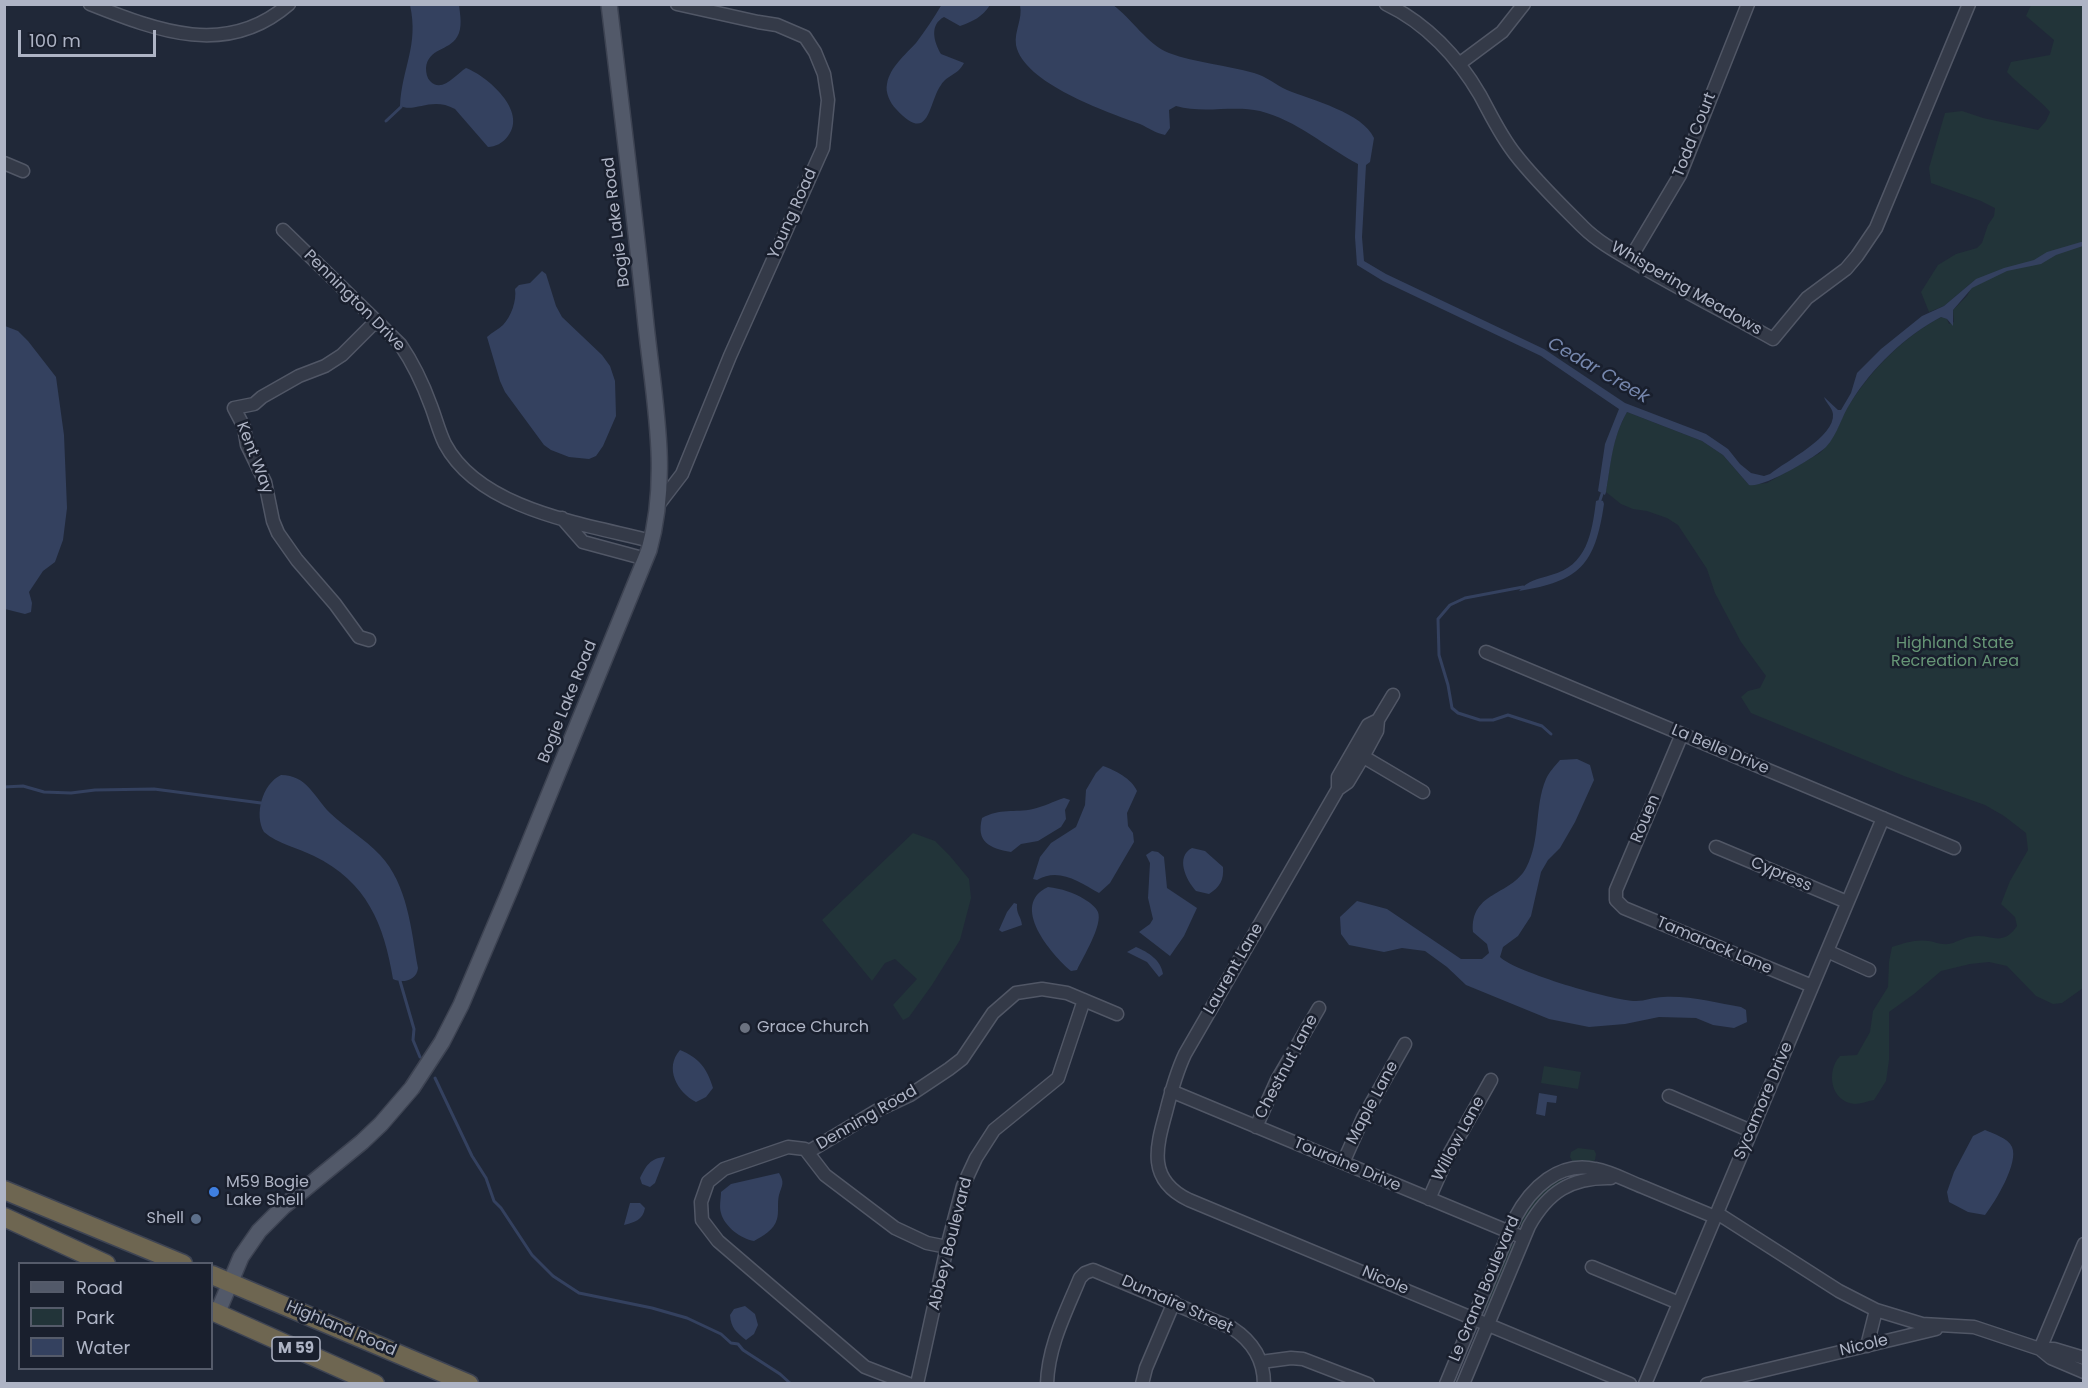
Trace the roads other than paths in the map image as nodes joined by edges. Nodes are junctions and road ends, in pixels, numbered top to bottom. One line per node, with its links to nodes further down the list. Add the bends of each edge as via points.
1 (90, 4): 2 (street, via 159,28 219,36 248,30)
2 (289, 4)
3 (609, 4): 15 (main road, Bogie Lake Road, via 658,440)
4 (677, 4): 15 (street, Young Road, via 777,25 805,38 824,74 828,100 823,148 682,474)
5 (1386, 4): 9 (street, Whispering Meadows, via 1438,40)
6 (1524, 4): 9 (street, via 1502,32)
7 (1748, 4): 13 (street, Todd Court, via 1680,175)
8 (1969, 4): 13 (street, Whispering Meadows, via 1876,228 1846,269 1807,298 1773,339)
9 (1459, 64): 13 (street, Whispering Meadows, via 1521,161 1586,230)
10 (4, 164): 11 (street)
11 (23, 171)
12 (283, 230): 14 (street, Pennington Drive)
13 (1630, 259)
14 (376, 321): 16 (street, Pennington Drive, via 411,359 446,444 464,470 496,493); 19 (street, Kent Way, via 325,366 299,376 254,404 234,408 265,482 273,521 282,539 358,637)
15 (659, 504): 17 (main road, Bogie Lake Road)
16 (562, 518): 17 (street, Pennington Drive); 18 (street, via 584,542)
17 (651, 541): 18 (main road, Bogie Lake Road)
18 (646, 559): 58 (main road, Bogie Lake Road, via 475,974 442,1042 381,1124 259,1231 244,1251)
19 (369, 640)
20 (1486, 652): 22 (street, La Belle Drive)
21 (1393, 695): 23 (street, Laurent Lane, via 1377,720 1368,726)
22 (1682, 734): 25 (street, La Belle Drive); 29 (street, Rouen, via 1616,890)
23 (1358, 754): 24 (street); 38 (street, Laurent Lane, via 1338,777 1338,789 1189,1048)
24 (1423, 792)
25 (1882, 818): 27 (street, La Belle Drive); 28 (street, Sycamore Drive)
26 (1716, 847): 28 (street, Cypress)
27 (1954, 848)
28 (1847, 902): 30 (street, Sycamore Drive)
29 (1618, 903): 32 (street, Tamarack Lane)
30 (1827, 951): 31 (street); 32 (street, Sycamore Drive)
31 (1869, 970)
32 (1812, 986): 41 (street, Sycamore Drive)
33 (1084, 1000): 35 (street, Denning Road); 42 (street, Denning Road, via 1042,989 1016,993 993,1013 962,1059 949,1069); 53 (street, Abbey Boulevard, via 1058,1078 994,1130 976,1158 963,1186)
34 (1319, 1008): 40 (street, Chestnut Lane, via 1275,1084)
35 (1117, 1014)
36 (1405, 1044): 44 (street, Maple Lane, via 1363,1118)
37 (1491, 1080): 47 (street, Willow Lane)
38 (1171, 1091): 40 (street, Touraine Drive); 43 (street, Laurent Lane, via 1157,1144)
39 (1669, 1096): 41 (street)
40 (1256, 1127): 44 (street, Touraine Drive)
41 (1751, 1131): 48 (street, Sycamore Drive)
42 (808, 1152): 53 (street, via 825,1174 895,1228 927,1243); 73 (street, Denning Road, via 788,1147 724,1169 708,1182 701,1202 702,1220 718,1241 865,1367)
43 (1157, 1159): 63 (street, Nicole, via 1165,1180 1185,1198)
44 (1343, 1163): 47 (street, Touraine Drive)
45 (1624, 1180): 48 (street, Le Grand Boulevard); 50 (street, Le Grand Boulevard, via 1588,1168 1556,1174 1530,1195); 51 (street, Le Grand Boulevard, via 1590,1178 1564,1187 1541,1206)
46 (8, 1195): 55 (highway)
47 (1429, 1199): 50 (street, Touraine Drive)
48 (1716, 1215): 60 (street, Sycamore Drive); 61 (street, Le Grand Boulevard)
49 (4, 1217): 54 (highway)
50 (1509, 1232): 51 (street, Touraine Drive); 63 (street, Le Grand Boulevard)
51 (1524, 1238): 64 (street, Le Grand Boulevard)
52 (2084, 1244): 67 (street)
53 (947, 1247): 74 (street, Abbey Boulevard)
54 (104, 1262)
55 (180, 1262)
56 (1592, 1267): 60 (street)
57 (213, 1275): 58 (highway, Highland Road / M 59)
58 (231, 1283): 62 (main road, Bogie Lake Road); 72 (highway, Highland Road / M 59)
59 (1174, 1302): 69 (street, Dumaire Street, via 1232,1328 1249,1342); 75 (street, Dumaire Street, via 1093,1270 1085,1273 1056,1338); 76 (street)
60 (1679, 1303): 82 (street, Sycamore Drive)
61 (1876, 1310): 65 (street, Le Grand Boulevard, via 1915,1323); 66 (street)
62 (214, 1313): 71 (highway, M 59)
63 (1473, 1318): 64 (street, Nicole); 79 (street, Le Grand Boulevard)
64 (1488, 1324): 80 (street, Le Grand Boulevard); 81 (street, Nicole)
65 (1952, 1325): 66 (street, Nicole); 67 (street, Le Grand Boulevard, via 1974,1327)
66 (1866, 1346): 83 (street, Nicole)
67 (2040, 1349): 68 (street); 70 (street)
68 (2084, 1358)
69 (1261, 1362): 77 (street, Dumaire Street); 78 (street, via 1307,1359)
70 (2084, 1372)
71 (375, 1383)
72 (469, 1383)
73 (909, 1383)
74 (917, 1383)
75 (1047, 1383)
76 (1142, 1383)
77 (1264, 1383)
78 (1368, 1383)
79 (1446, 1383)
80 (1463, 1383)
81 (1630, 1383)
82 (1645, 1383)
83 (1707, 1383)

